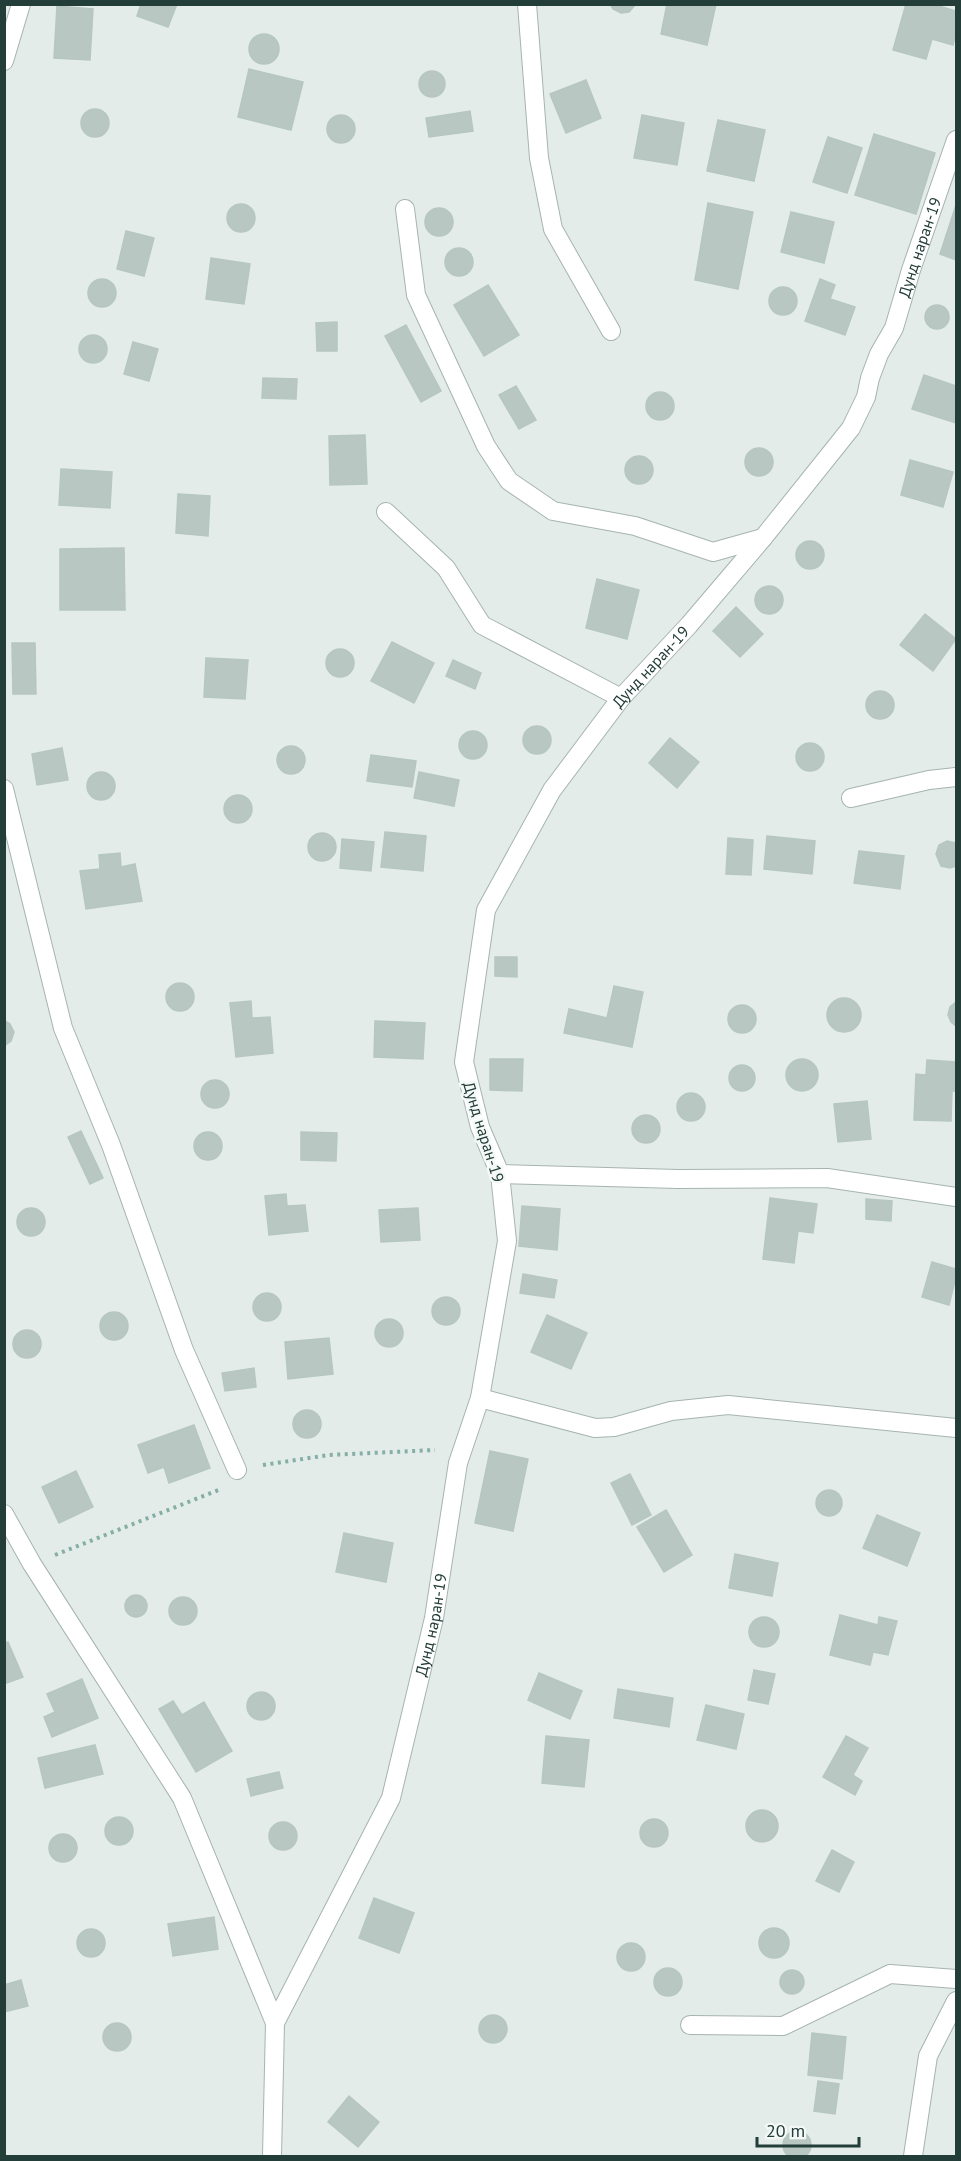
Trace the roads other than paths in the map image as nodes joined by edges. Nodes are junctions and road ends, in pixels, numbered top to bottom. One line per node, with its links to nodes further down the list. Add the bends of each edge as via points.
1 (21, 4): 3 (street)
2 (527, 4): 6 (street, via 538,158 553,229)
3 (4, 61)
4 (957, 140): 8 (street, Дунд наран-19, via 894,328 879,354 866,397 851,428)
5 (405, 209): 8 (street, via 416,295 486,446 509,481 553,511 635,526 714,552)
6 (611, 331)
7 (387, 512): 9 (street, via 446,568 482,625)
8 (763, 538): 9 (street, Дунд наран-19, via 690,625)
9 (621, 698): 13 (street, Дунд наран-19, via 552,790 486,910 464,1062 480,1126)
10 (957, 777): 12 (street)
11 (4, 789): 17 (street, via 63,1028 111,1145)
12 (851, 798)
13 (500, 1174): 14 (street, via 827,1178); 15 (street, Дунд наран-19, via 507,1241)
14 (957, 1197)
15 (480, 1398): 16 (street, via 595,1428 614,1427 671,1411 728,1405); 21 (street, Дунд наран-19, via 458,1463 434,1618 391,1798)
16 (957, 1428)
17 (234, 1477)
18 (4, 1514): 21 (street, via 182,1798)
19 (957, 1978): 22 (street, via 890,1974 783,2026)
20 (957, 2001): 24 (street, via 928,2056)
21 (275, 2023): 23 (street, Дунд наран-19)
22 (690, 2025)
23 (272, 2157)
24 (913, 2157)

